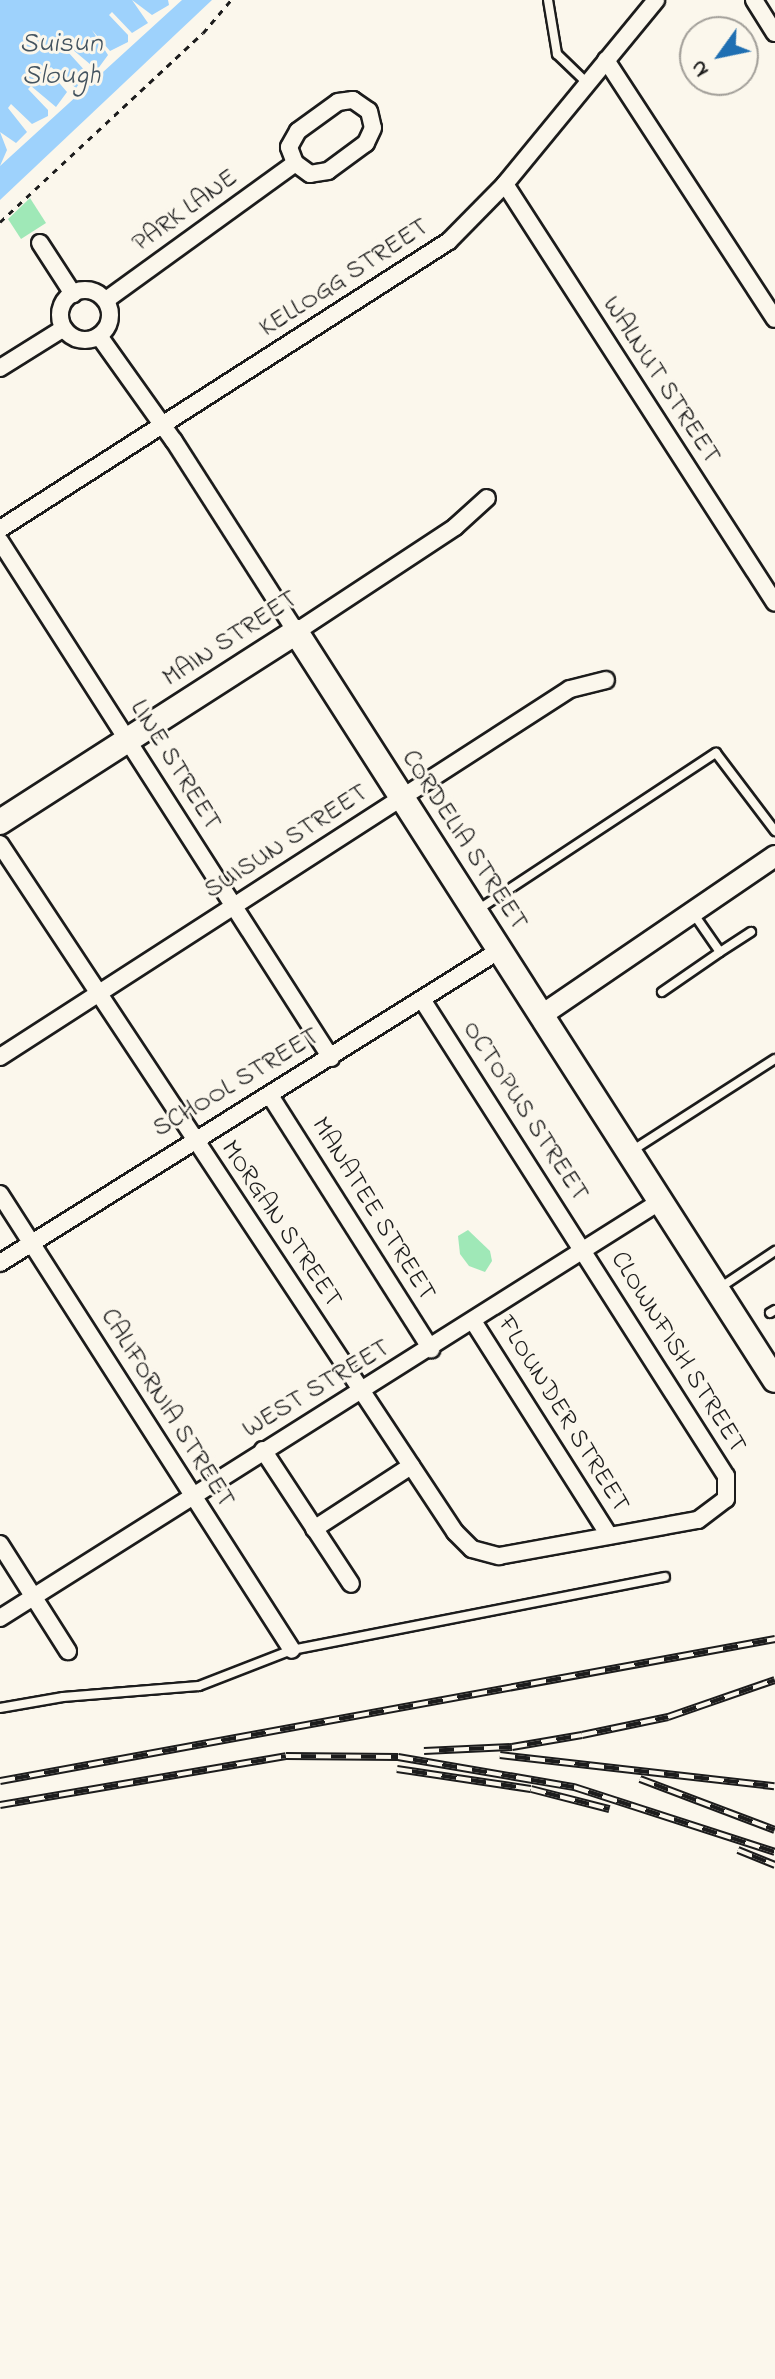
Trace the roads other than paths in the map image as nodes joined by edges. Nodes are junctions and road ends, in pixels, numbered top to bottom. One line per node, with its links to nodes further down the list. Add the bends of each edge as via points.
1 (548, 0): 6 (lane, via 557,54)
2 (656, 0): 5 (street, KELLOGG STREET)
3 (754, 0): 4 (street)
4 (775, 33)
5 (606, 60): 6 (street, KELLOGG STREET); 12 (street)
6 (587, 83): 8 (street, KELLOGG STREET)
7 (295, 163): 7 (street, via 310,174 328,171 366,143 373,128 369,111 353,100 338,102 298,131 289,147); 11 (street, PARK LANE)
8 (505, 184): 16 (street, KELLOGG STREET, via 449,241); 20 (street, WALNUT STREET)
9 (40, 243): 10 (street)
10 (73, 294): 11 (street, via 94,292); 13 (street, via 60,313)
11 (106, 300): 14 (street, via 109,324)
12 (775, 319)
13 (64, 328): 14 (street, via 84,340); 15 (street)
14 (99, 336): 16 (street, CORDELIA STREET)
15 (0, 368)
16 (161, 427): 18 (street, KELLOGG STREET); 21 (street, CORDELIA STREET)
17 (487, 498): 21 (street, MAIN STREET, via 455,527)
18 (0, 529)
19 (0, 541): 23 (street, LINE STREET)
20 (775, 603)
21 (296, 632): 23 (main road, MAIN STREET); 24 (main road, CORDELIA STREET)
22 (606, 680): 24 (street, SUISUN STREET, via 570,689)
23 (128, 739): 25 (main road, MAIN STREET); 29 (street, LINE STREET)
24 (402, 798): 29 (street, SUISUN STREET); 30 (main road, CORDELIA STREET)
25 (0, 822)
26 (775, 831): 30 (lane, via 716,753)
27 (0, 844): 36 (street, MORGAN STREET)
28 (775, 856): 31 (street)
29 (235, 906): 36 (street, SUISUN STREET); 40 (street, LINE STREET)
30 (476, 912): 33 (main road, CORDELIA STREET)
31 (693, 913): 34 (lane); 38 (street)
32 (751, 932): 34 (lane)
33 (500, 950): 37 (street, SCHOOL STREET); 38 (main road, CORDELIA STREET)
34 (720, 952): 35 (lane)
35 (662, 992)
36 (97, 994): 39 (street, SUISUN STREET); 43 (street, MORGAN STREET)
37 (423, 1001): 40 (street, SCHOOL STREET); 48 (street, OCTOPUS STREET)
38 (542, 1015): 44 (main road, CORDELIA STREET)
39 (0, 1057)
40 (331, 1058): 42 (street, SCHOOL STREET)
41 (775, 1059): 44 (lane)
42 (271, 1097): 43 (street, SCHOOL STREET); 53 (street, MANATEE STREET)
43 (197, 1144): 47 (street, SCHOOL STREET, via 178,1149); 55 (street, MORGAN STREET)
44 (630, 1153): 46 (main road, CORDELIA STREET)
45 (0, 1194): 47 (street, CALIFORNIA STREET)
46 (659, 1202): 48 (street, WEST STREET); 51 (main road, CORDELIA STREET)
47 (32, 1243): 50 (street, SCHOOL STREET); 58 (street, CALIFORNIA STREET)
48 (584, 1250): 52 (street, WEST STREET); 60 (street, CLOWNFISH STREET, via 730,1487 718,1509 698,1520)
49 (775, 1251): 51 (lane)
50 (0, 1263)
51 (717, 1289): 54 (main road, CORDELIA STREET)
52 (473, 1321): 53 (street, WEST STREET); 60 (street, FLOUNDER STREET)
53 (431, 1349): 55 (street, WEST STREET)
54 (775, 1380)
55 (363, 1392): 56 (street, WEST STREET); 57 (street, MORGAN STREET)
56 (263, 1450): 58 (street, WEST STREET); 59 (street)
57 (411, 1466): 59 (street); 60 (street, MORGAN STREET, via 455,1532 480,1555)
58 (194, 1496): 64 (street, WEST STREET); 66 (street, CALIFORNIA STREET)
59 (314, 1529): 63 (street)
60 (609, 1535)
61 (0, 1544): 64 (street)
62 (665, 1577): 66 (lane)
63 (351, 1584)
64 (34, 1596): 65 (street, WEST STREET); 67 (street)
65 (0, 1618)
66 (292, 1650): 68 (lane, via 199,1686 63,1697)
67 (68, 1651)
68 (0, 1708)

